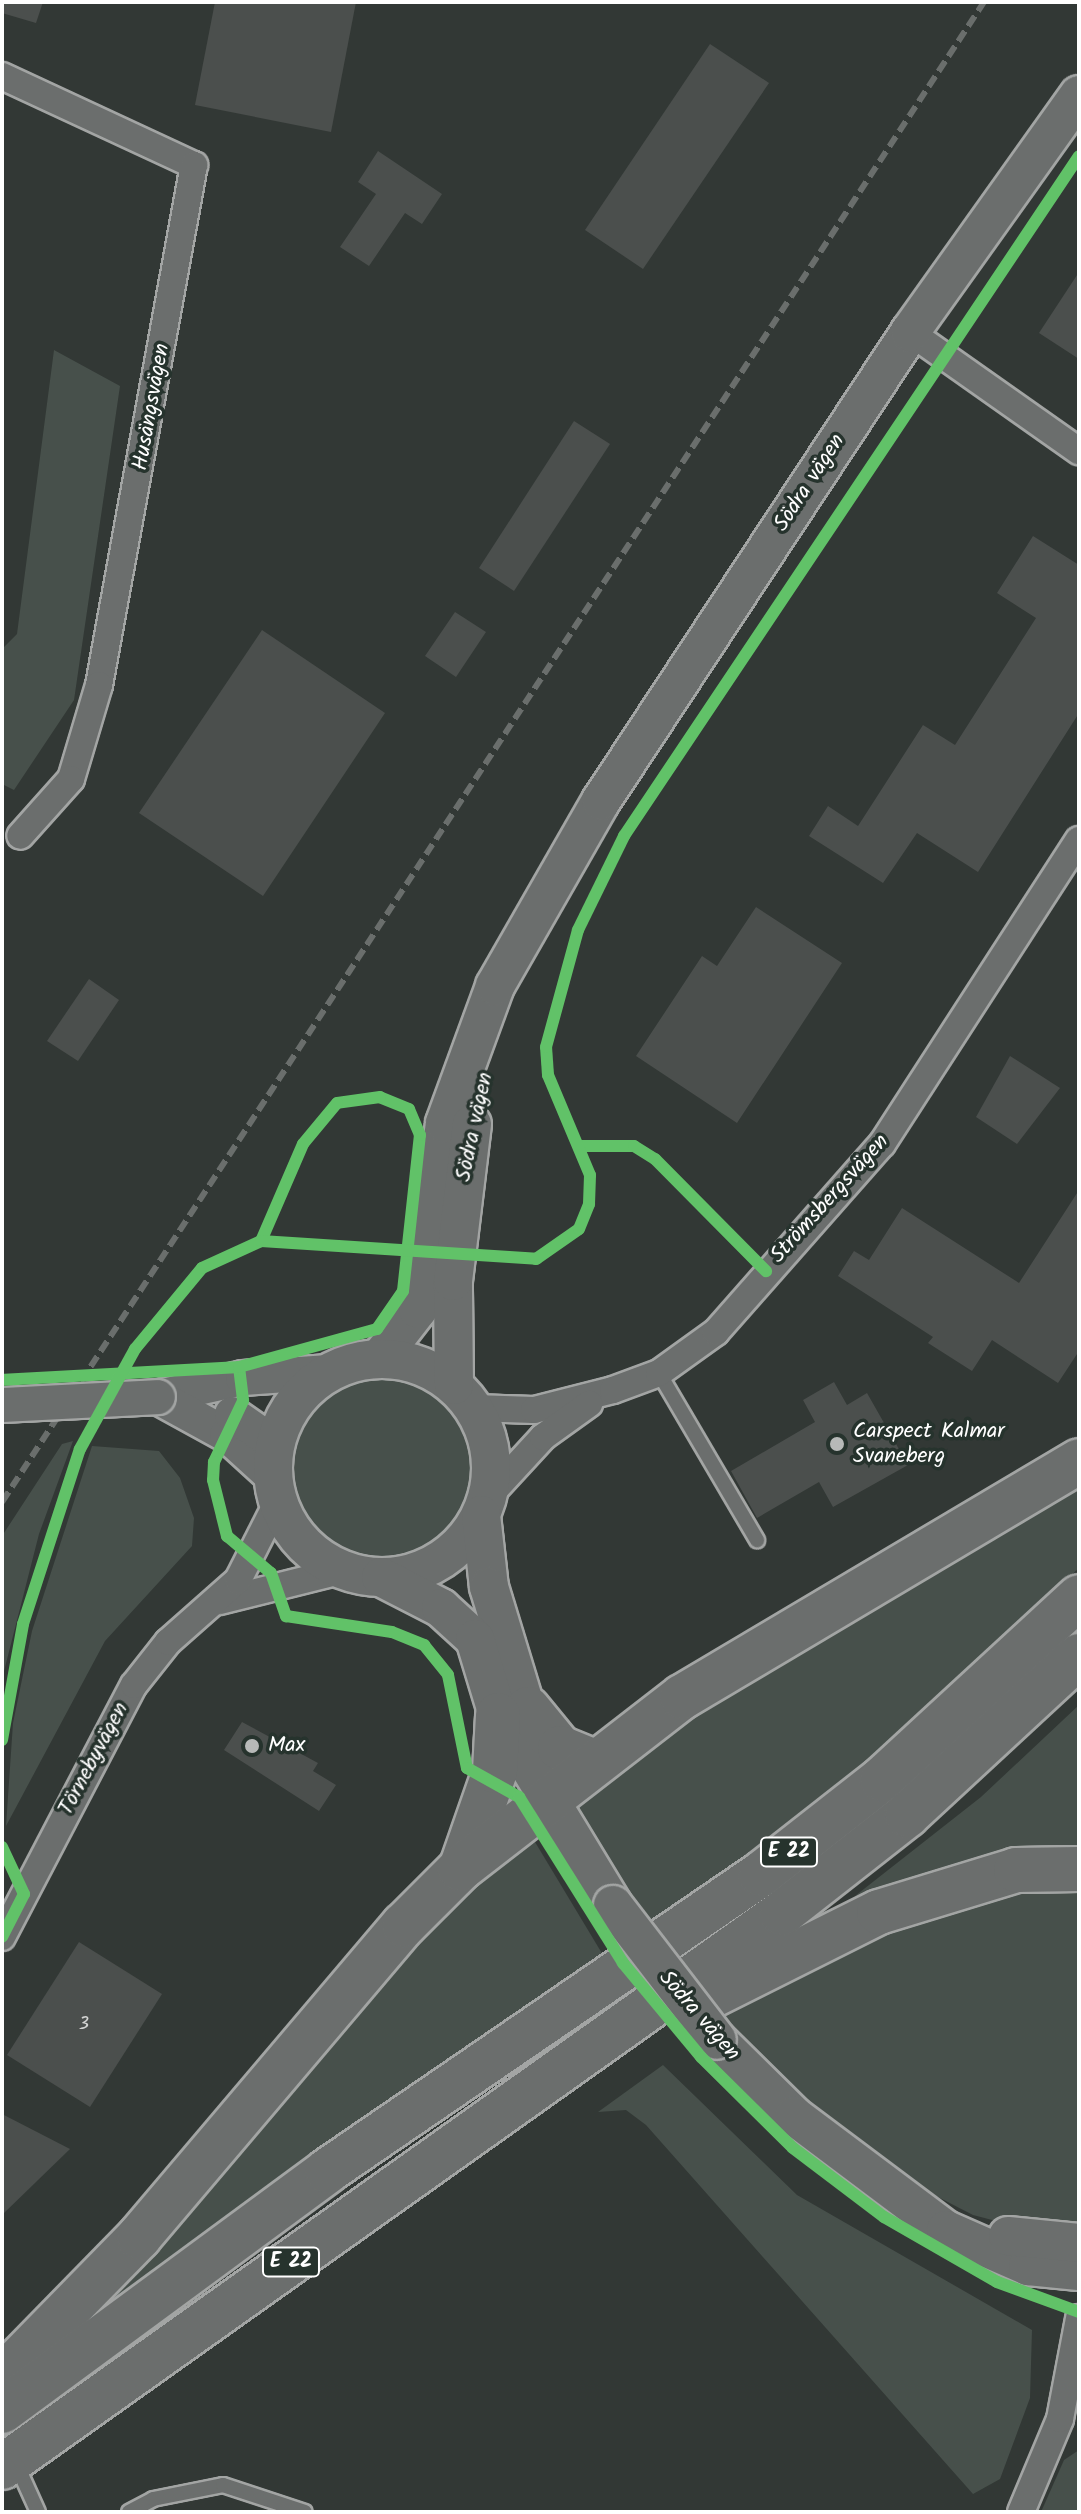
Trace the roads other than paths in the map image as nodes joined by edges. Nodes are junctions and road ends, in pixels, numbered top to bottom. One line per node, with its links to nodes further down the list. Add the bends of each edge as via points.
1 (2, 76): 5 (street, Husängsvägen, via 194,165 99,685 71,779)
2 (1079, 95): 3 (main road, Södra vägen)
3 (910, 332): 4 (street); 7 (main road, Södra vägen)
4 (1079, 451)
5 (20, 836)
6 (1079, 840): 10 (street, Strömsbergsvägen, via 882,1144 716,1332)
7 (555, 879): 8 (main road, Södra vägen, via 495,986 460,1068 445,1123 421,1301); 13 (main road, Södra vägen, via 498,1030 470,1132 453,1281)
8 (380, 1358): 9 (main road); 13 (main road, via 420,1365)
9 (329, 1372): 12 (street, via 243,1378); 16 (main road, via 293,1404)
10 (659, 1373): 11 (street, Strömsbergsvägen); 18 (lane)
11 (613, 1390): 13 (street, Strömsbergsvägen, via 534,1410); 17 (street, Strömsbergsvägen, via 543,1437)
12 (158, 1397): 14 (street, bridge); 16 (street, via 237,1415)
13 (464, 1397): 17 (main road, via 490,1452)
14 (2, 1405)
15 (1079, 1461): 25 (highway, via 763,1646)
16 (275, 1474): 19 (main road, via 303,1543); 22 (street, Törnebyvägen, via 252,1559)
17 (484, 1507): 20 (main road, via 466,1538 434,1564); 24 (main road, Södra vägen, via 489,1587)
18 (757, 1540)
19 (344, 1570): 20 (main road); 22 (street, Törnebyvägen)
20 (381, 1577): 24 (main road, Södra vägen, via 441,1608 475,1639)
21 (1079, 1597): 36 (highway, E 22, via 882,1779 761,1874 327,2171)
22 (216, 1602): 29 (street, Törnebyvägen, via 168,1642 134,1685)
23 (1079, 1656): 30 (highway, E 22, via 907,1815)
24 (513, 1712): 25 (highway, via 560,1748); 26 (main road, Södra vägen); 27 (highway)
25 (592, 1761): 26 (highway)
26 (549, 1795): 27 (highway); 31 (main road, Södra vägen, bridge, via 613,1905 717,2040 794,2116)
27 (460, 1869): 35 (highway, via 363,1972 139,2237)
28 (1079, 1869): 30 (highway, via 1016,1870 879,1912)
29 (2, 1937)
30 (583, 2060): 38 (highway, E 22)
31 (897, 2194): 32 (main road, Södra vägen, via 991,2232); 33 (main road, Södra vägen, via 986,2252 1028,2266)
32 (1079, 2243)
33 (1079, 2271)
34 (1079, 2318): 37 (street)
35 (2, 2377)
36 (2, 2411)
37 (1070, 2419): 42 (street)
38 (8, 2463): 39 (lane)
39 (38, 2512)
40 (129, 2512): 41 (lane, via 153,2499 223,2485)
41 (305, 2512)
42 (1021, 2512)

